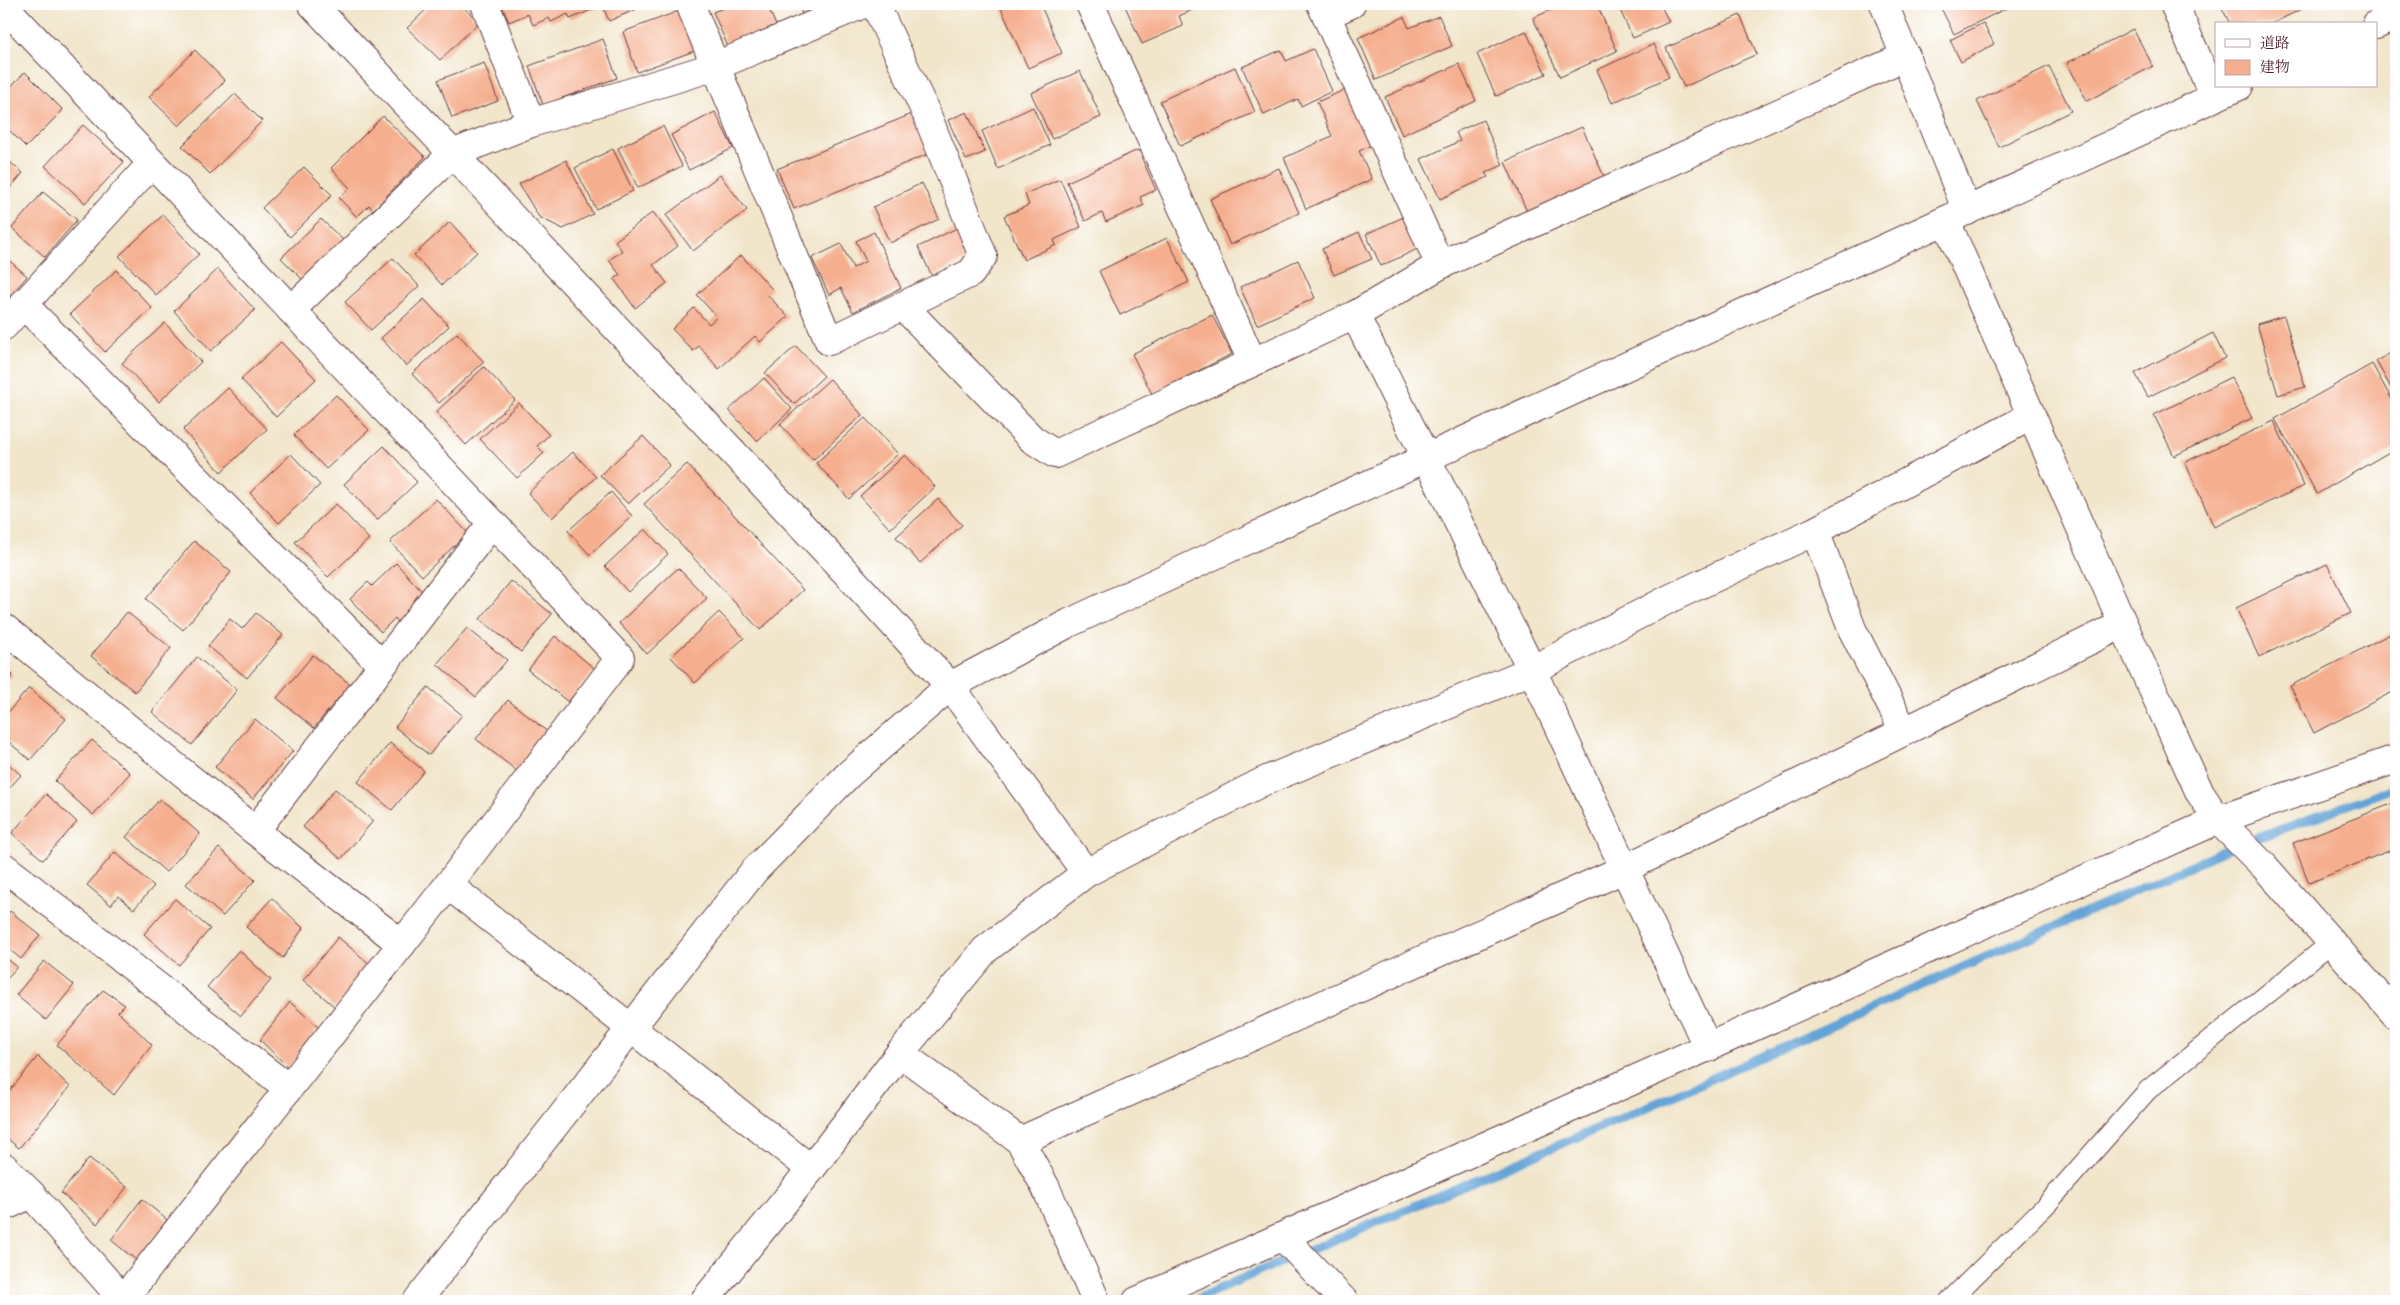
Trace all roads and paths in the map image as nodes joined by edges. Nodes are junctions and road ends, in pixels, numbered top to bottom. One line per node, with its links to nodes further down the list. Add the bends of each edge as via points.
1 (312, 4): 19 (street)
2 (485, 4): 18 (street)
3 (690, 4): 15 (street)
4 (863, 4): 15 (street)
5 (875, 4): 24 (street, via 927,115 982,256 971,273)
6 (1090, 4): 28 (street)
7 (1351, 4): 11 (street)
8 (1884, 4): 14 (street)
9 (2174, 4): 17 (street)
10 (4, 6): 20 (street)
11 (1323, 9): 22 (street)
12 (2396, 16): 13 (street)
13 (2378, 24)
14 (1906, 56): 21 (street); 22 (street)
15 (716, 66): 18 (street); 24 (street, via 829,341)
16 (2234, 88): 17 (street)
17 (2214, 97): 21 (street)
18 (531, 123): 19 (street)
19 (452, 154): 25 (street); 37 (street)
20 (152, 163): 23 (street); 25 (street)
21 (1956, 216): 29 (street); 30 (street)
22 (1440, 265): 26 (street)
23 (23, 304): 27 (street); 35 (street)
24 (903, 306): 28 (street, via 1032,439 1055,454)
25 (292, 310): 31 (street)
26 (1355, 314): 28 (street); 30 (street)
27 (4, 326)
28 (1252, 362)
29 (2031, 416): 32 (street); 33 (street)
30 (1426, 459): 36 (street); 37 (street, via 1069,623)
31 (492, 523): 35 (street); 45 (street, via 620,658)
32 (1815, 532): 36 (street, via 1671,598); 38 (street, via 1852,629)
33 (2123, 624): 38 (street); 40 (street, via 2200,793)
34 (4, 628): 41 (street)
35 (382, 664): 41 (street)
36 (1532, 670): 43 (street); 44 (street, via 1262,782)
37 (950, 686): 44 (street); 49 (street, via 849,774 754,872)
38 (1904, 731): 43 (street)
39 (2396, 759): 40 (street)
40 (2218, 820): 46 (street, via 2264,866); 50 (street)
41 (255, 831): 47 (street)
42 (4, 867): 52 (street)
43 (1624, 869): 50 (street); 53 (street)
44 (1086, 873): 51 (street, via 985,950)
45 (448, 885): 47 (street); 49 (street)
46 (2331, 943): 48 (street); 65 (lane, via 2148,1090 2048,1203)
47 (402, 944): 52 (street)
48 (2396, 1015)
49 (634, 1028): 55 (street); 60 (street)
50 (1708, 1048): 58 (street)
51 (900, 1053): 53 (street); 55 (street)
52 (288, 1088): 59 (street)
53 (1020, 1141): 62 (street, via 1045,1186)
54 (4, 1167): 56 (street)
55 (811, 1169): 61 (street)
56 (31, 1194): 57 (street); 59 (street)
57 (4, 1207)
58 (1283, 1237): 63 (street); 64 (street)
59 (123, 1301)
60 (418, 1301)
61 (704, 1301)
62 (1096, 1301)
63 (1136, 1301)
64 (1344, 1301)
65 (1949, 1301)

